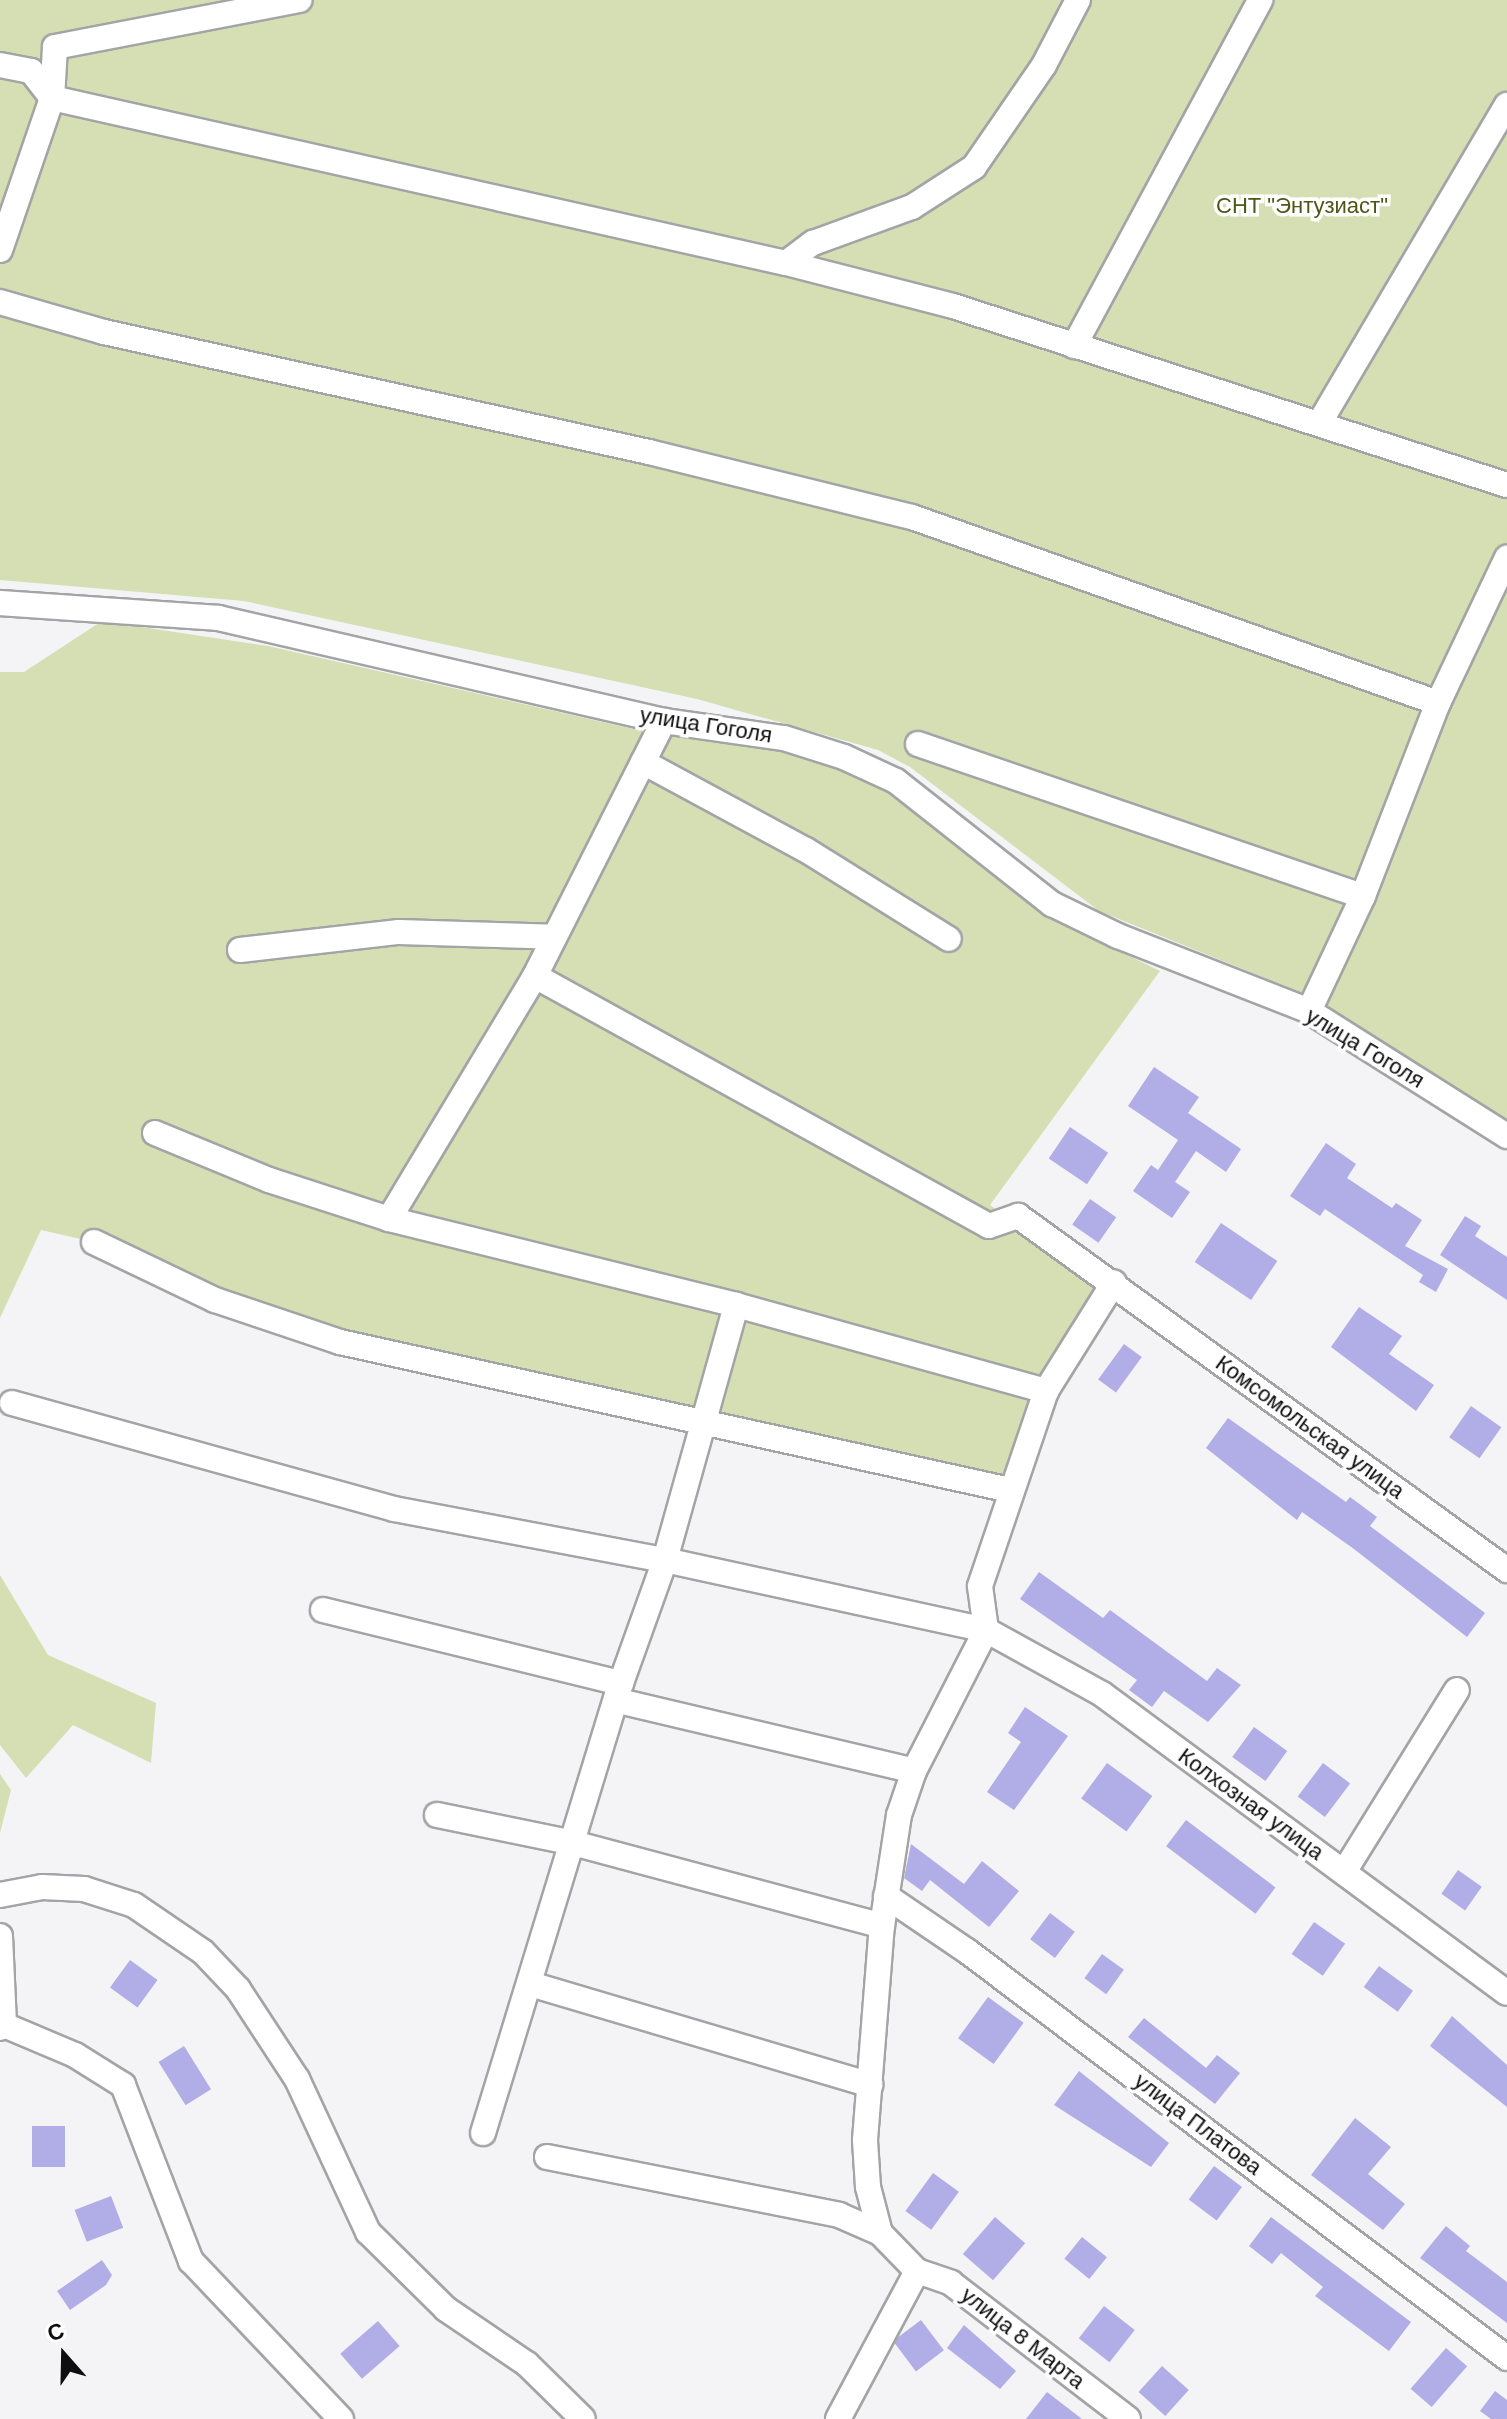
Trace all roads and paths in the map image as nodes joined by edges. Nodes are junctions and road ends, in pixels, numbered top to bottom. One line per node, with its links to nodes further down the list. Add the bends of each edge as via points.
1 (300, 0): 5 (street, via 55,47)
2 (1078, 0): 8 (street, via 1044,65 974,167 912,207 813,243)
3 (1260, 0): 10 (street)
4 (0, 65): 5 (street, via 31,71)
5 (52, 98): 7 (street); 8 (street)
6 (1507, 105): 11 (street)
7 (0, 250)
8 (786, 263): 10 (street, via 953,306)
9 (0, 302): 15 (street, via 104,332 649,452 912,517)
10 (1074, 346): 11 (street)
11 (1320, 422): 12 (street)
12 (1507, 485)
13 (1507, 558): 15 (street)
14 (0, 603): 16 (street, улица Гоголя, via 218,618)
15 (1438, 703): 19 (street)
16 (664, 721): 18 (street); 24 (street, улица Гоголя, via 726,726 844,757 896,781 1052,904 1118,936)
17 (918, 744): 19 (street)
18 (643, 762): 20 (street); 21 (street, via 806,850)
19 (1363, 896): 24 (street)
20 (554, 937): 22 (street, via 399,932); 23 (street)
21 (949, 939)
22 (240, 950)
23 (535, 976): 27 (street); 29 (street, Комсомольская улица, via 989,1226 1018,1216)
24 (1309, 1011): 26 (street, улица Гоголя)
25 (155, 1133): 27 (street, via 269,1180)
26 (1507, 1136)
27 (389, 1219): 30 (street)
28 (94, 1242): 33 (street, via 215,1300 340,1342)
29 (1114, 1282): 31 (street); 36 (street, Комсомольская улица)
30 (736, 1305): 31 (street); 33 (street)
31 (1046, 1391): 38 (street, via 980,1586)
32 (12, 1403): 35 (street, Колхозная улица, via 394,1509)
33 (703, 1420): 34 (street); 35 (street)
34 (1001, 1488)
35 (665, 1560): 38 (street, Колхозная улица); 40 (street)
36 (1507, 1570)
37 (323, 1610): 40 (street)
38 (986, 1630): 41 (street); 44 (street, Колхозная улица, via 1102,1694)
39 (1457, 1690): 44 (street)
40 (620, 1692): 41 (street); 43 (street)
41 (914, 1771): 46 (street, via 899,1815)
42 (437, 1815): 43 (street)
43 (573, 1843): 47 (street); 49 (street)
44 (1344, 1872): 50 (street, Колхозная улица)
45 (0, 1895): 59 (street, via 42,1887 84,1889 134,1905 203,1952 238,1989 297,2079 368,2232 446,2309 527,2364)
46 (886, 1896): 47 (street); 57 (street, улица Платова, via 1017,1988)
47 (882, 1926): 52 (street)
48 (0, 1936): 51 (street)
49 (530, 1984): 52 (street); 53 (street)
50 (1507, 1993)
51 (2, 2027): 58 (street, via 75,2055 123,2085 191,2261)
52 (870, 2085): 55 (street, via 868,2187)
53 (483, 2133)
54 (547, 2157): 55 (street, via 839,2215)
55 (880, 2233): 56 (street, улица 8 Марта)
56 (917, 2271): 60 (street); 61 (street, улица 8 Марта, via 951,2283)
57 (1507, 2358)
58 (341, 2419)
59 (583, 2419)
60 (838, 2419)
61 (1128, 2419)

